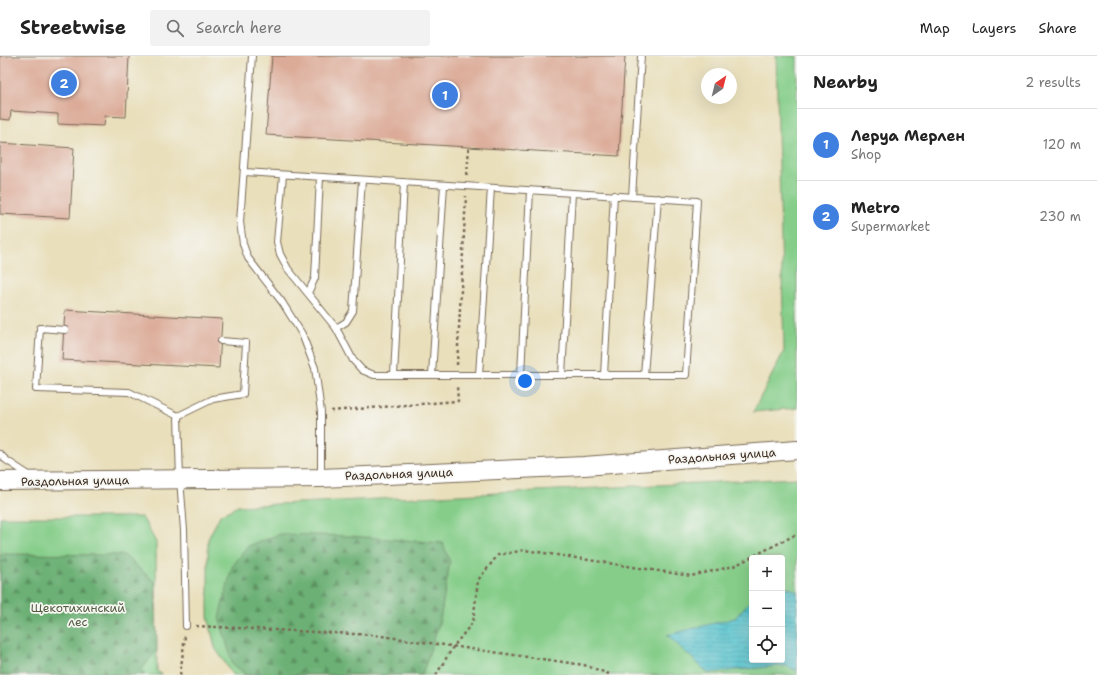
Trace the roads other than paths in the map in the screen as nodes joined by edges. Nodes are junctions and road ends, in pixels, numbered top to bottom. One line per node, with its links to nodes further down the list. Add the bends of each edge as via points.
1 (252, 56): 3 (lane)
2 (641, 56): 13 (lane)
3 (244, 172): 4 (lane); 30 (lane, via 240,222 242,244 248,258 282,302 302,334 316,368 321,412)
4 (283, 175): 5 (lane); 15 (lane, via 277,242 288,269)
5 (320, 177): 6 (lane); 15 (lane, via 315,278)
6 (362, 180): 7 (lane); 16 (lane, via 353,311 346,322)
7 (404, 182): 8 (lane); 19 (lane)
8 (444, 185): 9 (lane); 20 (lane)
9 (491, 188): 10 (lane); 21 (lane)
10 (530, 190): 11 (lane); 22 (lane)
11 (572, 193): 12 (lane); 23 (lane)
12 (614, 195): 13 (lane); 24 (lane)
13 (632, 197): 14 (lane)
14 (658, 198): 25 (lane); 25 (lane, via 697,201 686,374)
15 (308, 293): 16 (lane)
16 (336, 328): 19 (lane, via 353,360 362,370 374,375)
17 (64, 330): 26 (lane, via 40,328 36,389 129,392)
18 (221, 341): 26 (lane, via 246,343 243,394 213,399)
19 (394, 375): 20 (lane)
20 (432, 375): 21 (lane)
21 (479, 375): 22 (lane)
22 (521, 375): 23 (lane)
23 (562, 375): 24 (lane)
24 (604, 375): 25 (lane)
25 (644, 375)
26 (178, 416): 29 (lane)
27 (797, 450): 30 (main road, Раздольная улица, via 584,466)
28 (0, 454): 32 (lane, via 22,472)
29 (180, 478): 30 (main road, Раздольная улица); 32 (main road, Раздольная улица); 33 (lane)
30 (321, 478)
31 (0, 481): 32 (main road, Раздольная улица)
32 (42, 481)
33 (186, 626)

